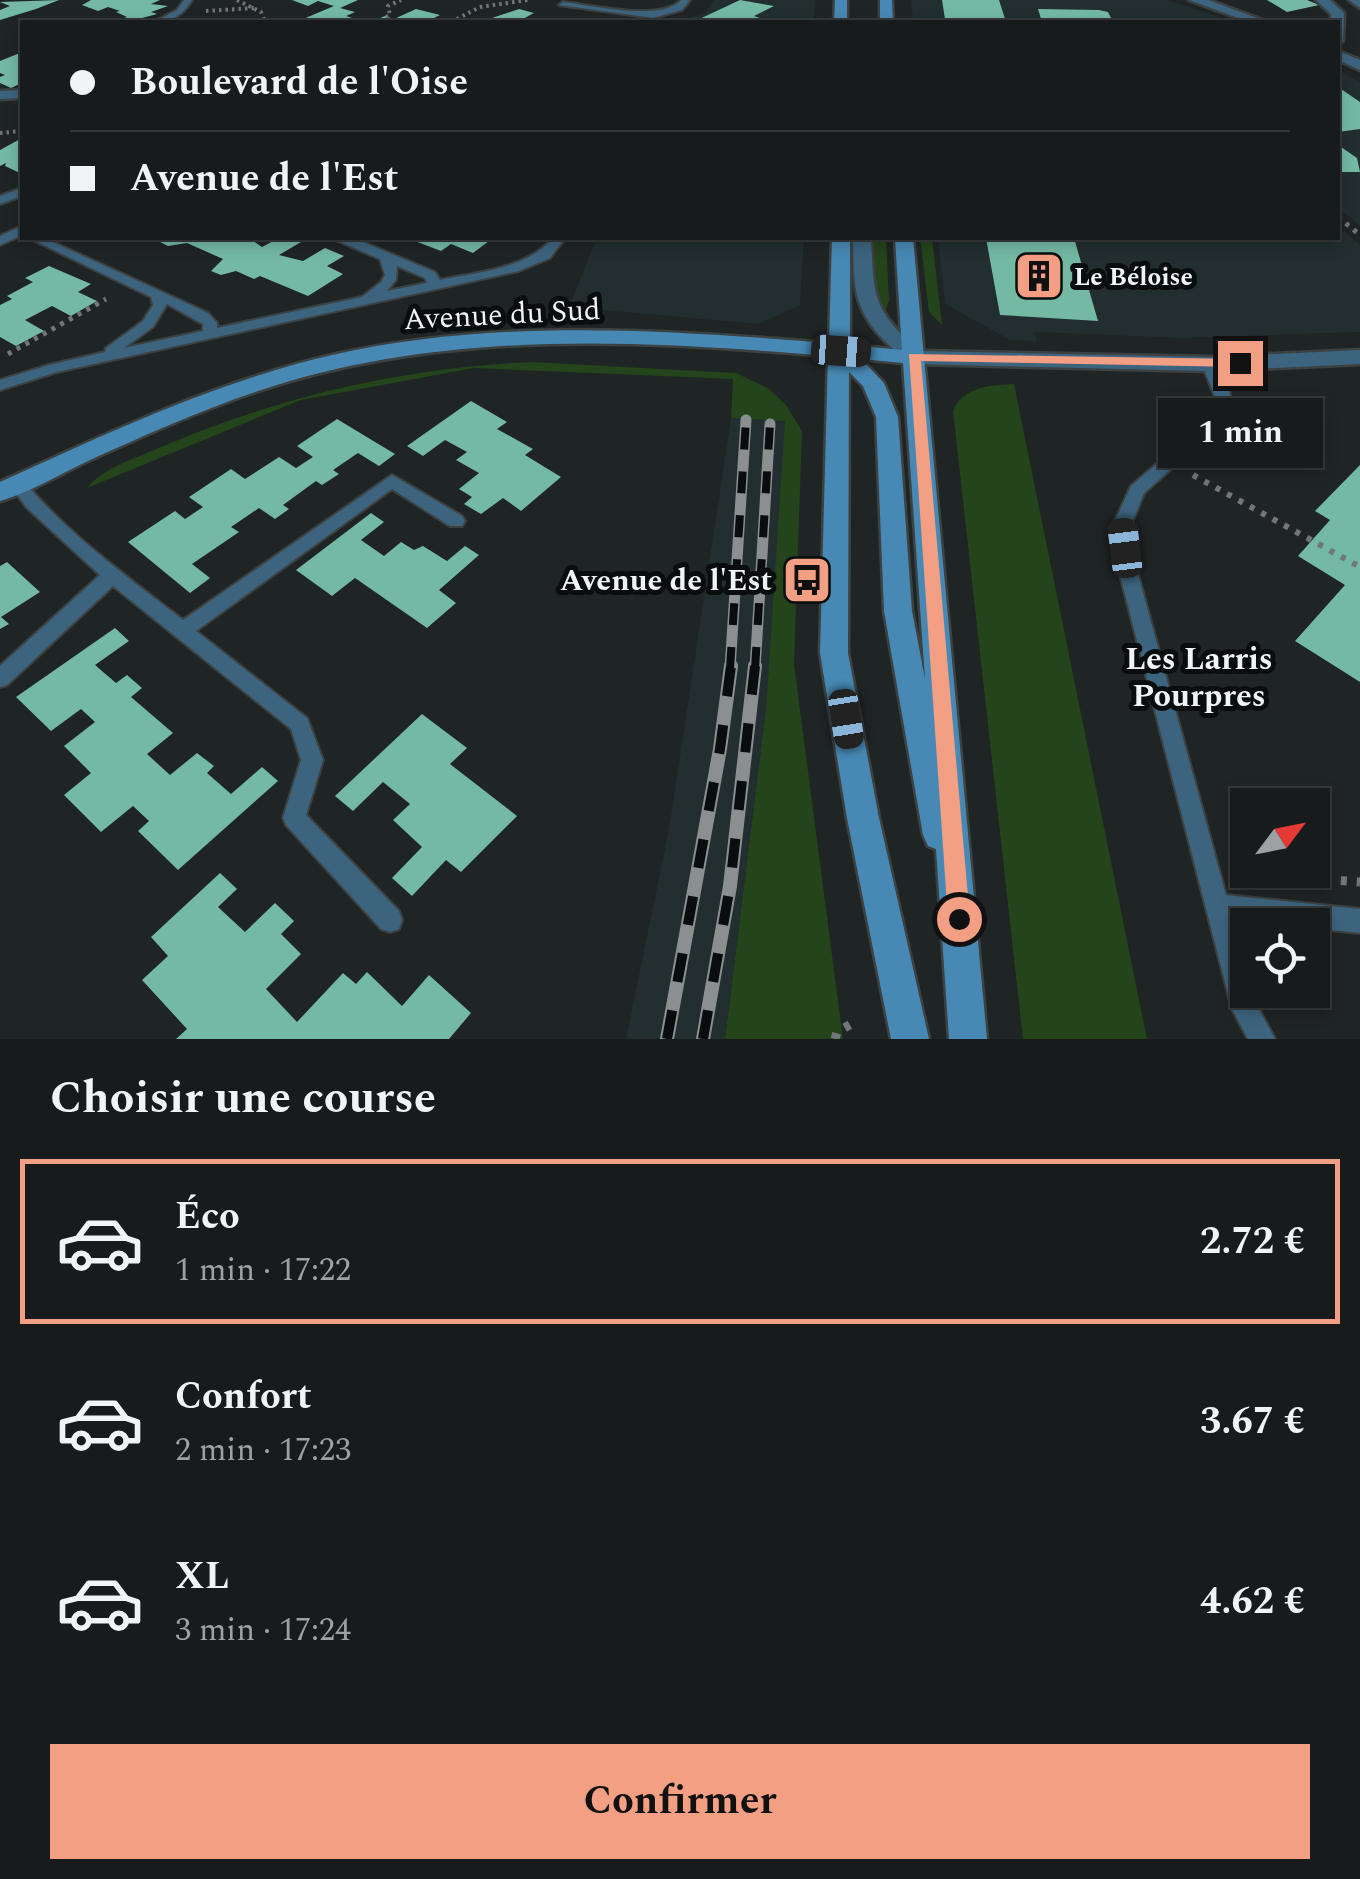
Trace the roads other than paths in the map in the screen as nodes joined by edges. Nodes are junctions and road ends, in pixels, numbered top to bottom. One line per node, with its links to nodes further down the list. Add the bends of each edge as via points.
1 (188, 0): 6 (lane)
2 (686, 0): 5 (lane, via 654,15)
3 (1195, 0): 7 (street)
4 (1322, 0): 8 (street)
5 (563, 5)
6 (162, 20)
7 (1256, 20)
8 (1337, 20)
9 (39, 240): 17 (lane)
10 (348, 240): 15 (lane)
11 (556, 240): 16 (lane, via 532,261)
12 (841, 240): 20 (main road)
13 (862, 240): 21 (street, via 870,314)
14 (904, 240): 21 (main road)
15 (385, 256): 16 (lane, via 432,276); 18 (lane, via 392,270 384,287)
16 (436, 286): 18 (lane)
17 (157, 295): 19 (lane, via 206,318); 23 (lane, via 160,304 148,324)
18 (339, 307): 19 (lane)
19 (210, 334): 23 (lane)
20 (841, 351): 21 (main road, Avenue du Sud); 26 (main road, Avenue du Sud, via 597,336 409,347 238,389); 34 (main road, via 873,383 887,417 898,610); 36 (main road, via 834,653)
21 (914, 357): 24 (street); 34 (main road)
22 (1360, 357): 24 (street)
23 (96, 359): 25 (lane)
24 (1209, 364): 31 (lane, via 1226,414 1138,490 1122,524 1128,571)
25 (0, 385)
26 (6, 486): 28 (lane)
27 (456, 521): 29 (lane, via 392,481)
28 (112, 575): 29 (lane); 30 (lane)
29 (183, 630): 32 (lane, via 300,724 312,760 294,818)
30 (0, 678)
31 (1218, 906): 33 (lane); 35 (lane)
32 (390, 920)
33 (1360, 920)
34 (962, 957): 37 (main road)
35 (1245, 1009): 38 (lane); 39 (lane)
36 (910, 1039)
37 (968, 1039)
38 (1247, 1039)
39 (1262, 1039)

